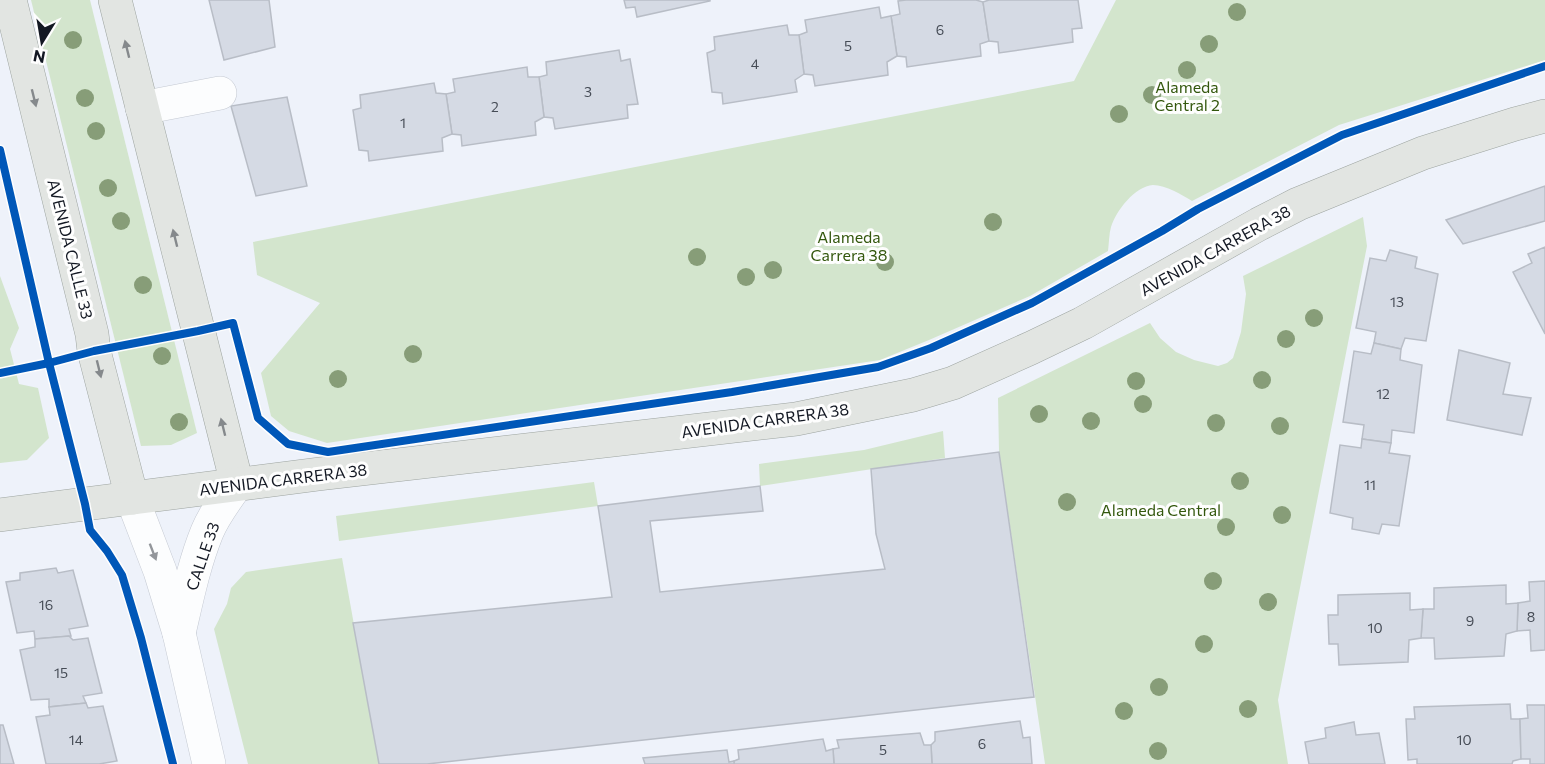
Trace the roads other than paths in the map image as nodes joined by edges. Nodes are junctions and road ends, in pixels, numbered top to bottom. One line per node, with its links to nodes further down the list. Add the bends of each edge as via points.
1 (10, 0): 7 (main road, AVENIDA CALLE 33, one-way to 7)
2 (115, 0): 4 (main road, one-way to 2)
3 (220, 93): 4 (street)
4 (142, 108): 6 (main road, one-way to 4)
5 (1545, 116): 6 (main road, AVENIDA CARRERA 38, via 1423,153 1298,204 1083,323 953,383 913,395 796,419)
6 (237, 484): 7 (main road, AVENIDA CARRERA 38); 9 (street, CALLE 33, via 207,532)
7 (132, 498): 8 (main road, AVENIDA CARRERA 38); 9 (street, CALLE 33, one-way to 9)
8 (0, 515)
9 (179, 633): 10 (street, CALLE 33)
10 (209, 764)

